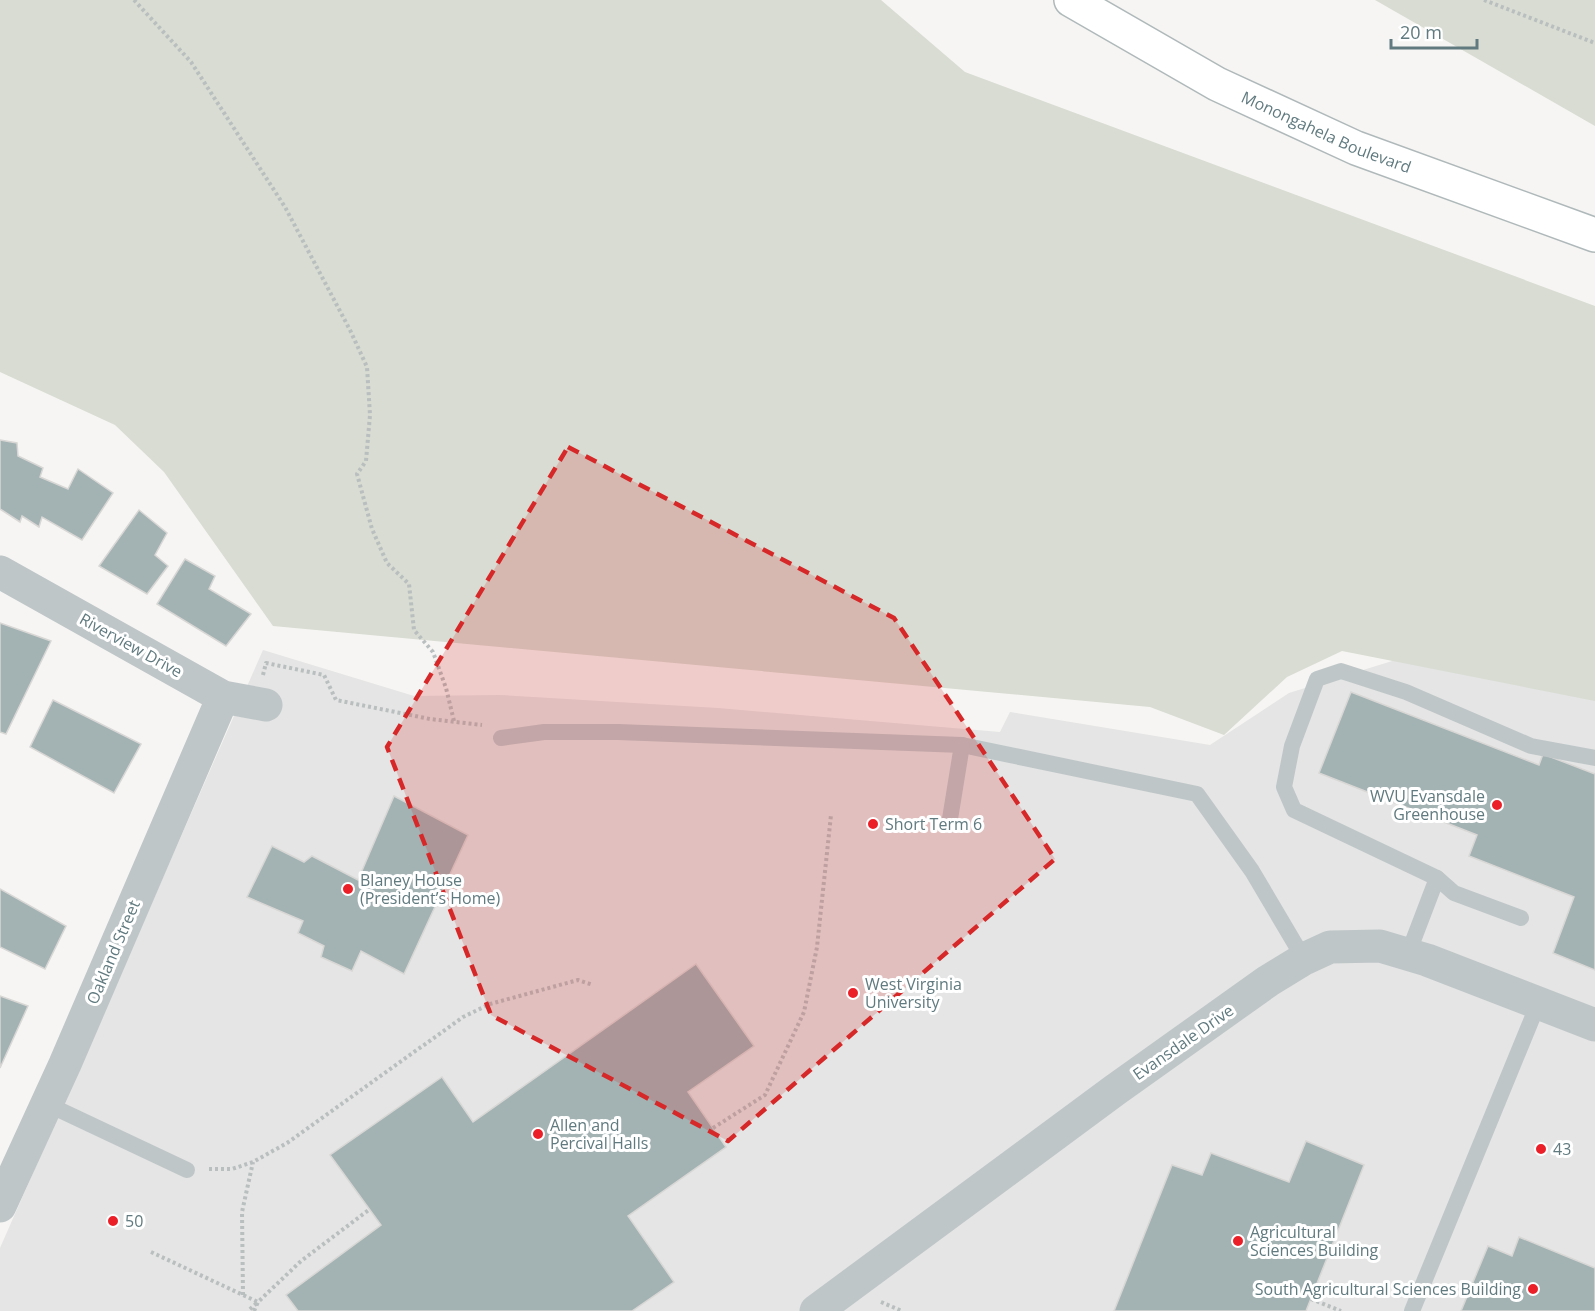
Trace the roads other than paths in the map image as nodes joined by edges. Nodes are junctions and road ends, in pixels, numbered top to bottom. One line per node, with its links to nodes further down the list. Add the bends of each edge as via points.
1 (1071, 0): 2 (main road, Monongahela Boulevard, via 1217,84 1356,148)
2 (1595, 235)
3 (0, 572): 4 (street, Riverview Drive)
4 (224, 697): 5 (street, Riverview Drive); 16 (street, Oakland Street)
5 (261, 704)
6 (501, 738): 7 (lane, via 544,732 618,732)
7 (962, 745): 9 (lane); 13 (lane, via 1197,794 1251,871)
8 (1595, 758): 10 (lane, via 1531,746 1406,692 1341,671 1317,679 1292,746 1284,788 1294,810)
9 (949, 825)
10 (1437, 878): 11 (lane, via 1454,893); 12 (lane)
11 (1521, 918)
12 (1408, 954): 13 (street, Evansdale Drive, via 1380,946 1330,947); 14 (street, Evansdale Drive)
13 (1304, 959): 19 (street, Evansdale Drive, via 1115,1090)
14 (1538, 1004): 15 (street, Evansdale Drive); 20 (lane)
15 (1595, 1025)
16 (47, 1104): 17 (lane); 18 (street, Oakland Street)
17 (187, 1170)
18 (0, 1206)
19 (816, 1311)
20 (1412, 1311)

